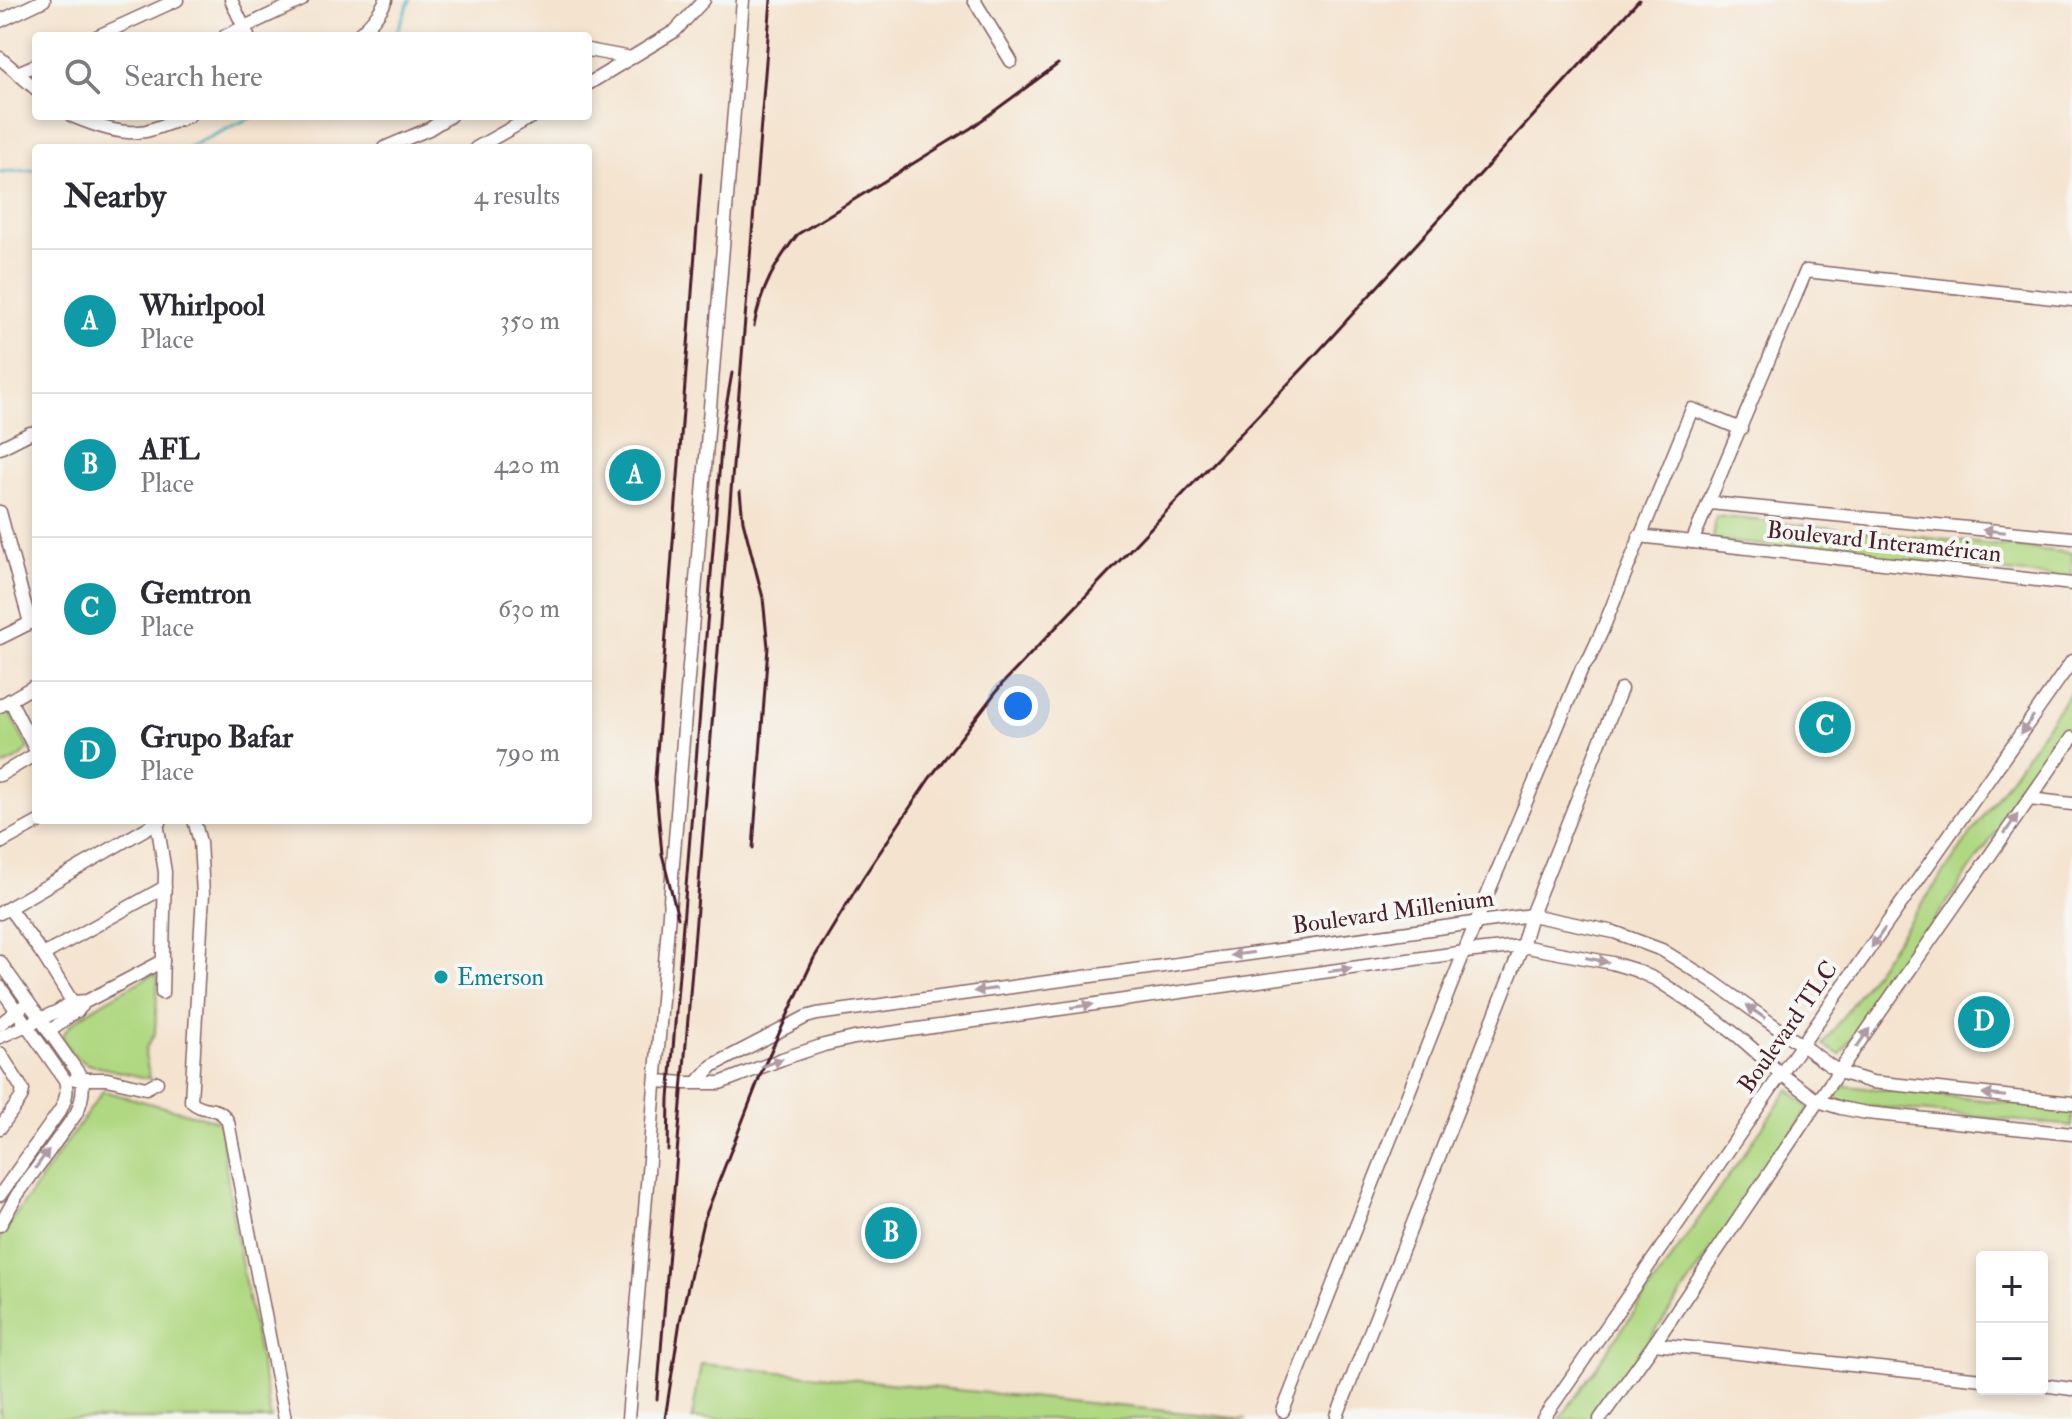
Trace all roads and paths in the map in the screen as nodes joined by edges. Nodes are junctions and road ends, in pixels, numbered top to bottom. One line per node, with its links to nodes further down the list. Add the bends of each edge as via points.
1 (44, 0): 9 (street)
2 (177, 0): 11 (street)
3 (231, 0): 10 (street)
4 (302, 0): 10 (street)
5 (386, 0): 12 (street)
6 (704, 0): 15 (street, via 675,31)
7 (743, 0): 79 (street)
8 (974, 0): 16 (street)
9 (0, 21)
10 (246, 31)
11 (107, 32)
12 (361, 32)
13 (592, 51): 15 (street)
14 (0, 58): 18 (street)
15 (631, 58): 19 (street)
16 (1011, 61)
17 (32, 67): 18 (street)
18 (17, 73): 20 (street)
19 (592, 82)
20 (32, 86)
21 (81, 120): 22 (street, via 133,132)
22 (177, 120)
23 (444, 120): 25 (street)
24 (526, 120): 26 (street)
25 (393, 144)
26 (483, 144)
27 (2072, 300): 28 (street, via 1806,271)
28 (1741, 429): 31 (street); 33 (street, via 1692,409)
29 (32, 433): 30 (street)
30 (0, 448)
31 (1710, 503): 34 (street, Boulevard Interamérican, one-way to 31); 35 (street)
32 (0, 512): 37 (street)
33 (1639, 536): 35 (street, Boulevard Interamérican); 58 (street)
34 (2072, 538)
35 (1692, 542): 36 (street, Boulevard Interamérican)
36 (2072, 584)
37 (32, 618)
38 (32, 622): 39 (street)
39 (0, 638)
40 (2072, 661): 74 (street, Boulevard TLC, one-way to 74)
41 (32, 687): 43 (street)
42 (1621, 689): 57 (street)
43 (5, 703): 45 (street)
44 (2072, 738): 48 (street)
45 (32, 746)
46 (32, 755): 47 (street)
47 (0, 775)
48 (2029, 799): 49 (street); 76 (street, one-way to 48)
49 (2072, 804)
50 (35, 824): 54 (street)
51 (154, 824): 56 (street)
52 (159, 824): 55 (street)
53 (195, 824): 95 (street, via 203,894 191,1101 219,1111 228,1122)
54 (0, 843)
55 (165, 887): 61 (street); 62 (street)
56 (4, 911): 61 (street)
57 (1531, 915): 58 (street, Boulevard Millenium); 59 (street); 74 (street, Boulevard Millenium, one-way to 57, via 1662,950 1614,932)
58 (1476, 922): 60 (street); 81 (street, Boulevard Millenium, one-way to 81, via 817,1014 712,1066)
59 (1522, 946): 60 (street, Boulevard Millenium); 77 (street, Boulevard Millenium, one-way to 77, via 1612,963 1657,980); 94 (street)
60 (1465, 952): 81 (street, Boulevard Millenium, one-way to 60, via 724,1081 854,1038); 93 (street)
61 (43, 955): 67 (street)
62 (163, 961): 65 (street); 67 (street)
63 (0, 962): 66 (street)
64 (0, 987): 68 (street)
65 (162, 993)
66 (28, 1003): 68 (street); 69 (street)
67 (79, 1005): 69 (street); 72 (street)
68 (17, 1011): 70 (street); 71 (street)
69 (40, 1019): 71 (street); 72 (street)
70 (0, 1024)
71 (26, 1024): 73 (street); 78 (street)
72 (49, 1032): 82 (street)
73 (0, 1037)
74 (1801, 1047): 76 (street, Boulevard Millenium); 77 (street, Boulevard TLC)
75 (0, 1053): 85 (street, via 23,1093)
76 (1839, 1072): 83 (street); 84 (street, Boulevard Millenium, one-way to 76, via 1872,1082)
77 (1781, 1074): 83 (street, Boulevard Millenium); 97 (street, Boulevard TLC)
78 (65, 1080): 82 (street); 87 (street, via 61,1109)
79 (656, 1081): 81 (street, Boulevard Millenium); 96 (street)
80 (157, 1082): 82 (street, via 146,1088 107,1079)
81 (698, 1082)
82 (82, 1083): 88 (street, one-way to 82, via 76,1114)
83 (1818, 1101): 86 (street, Boulevard Millenium, via 1867,1113); 89 (street)
84 (2072, 1103)
85 (0, 1128)
86 (2072, 1134)
87 (0, 1195)
88 (0, 1225)
89 (1654, 1344): 90 (street); 98 (street)
90 (1976, 1378)
91 (2048, 1386): 92 (street)
92 (2072, 1389)
93 (1283, 1411)
94 (1337, 1416)
95 (285, 1419)
96 (628, 1419)
97 (1543, 1419)
98 (1600, 1419)

